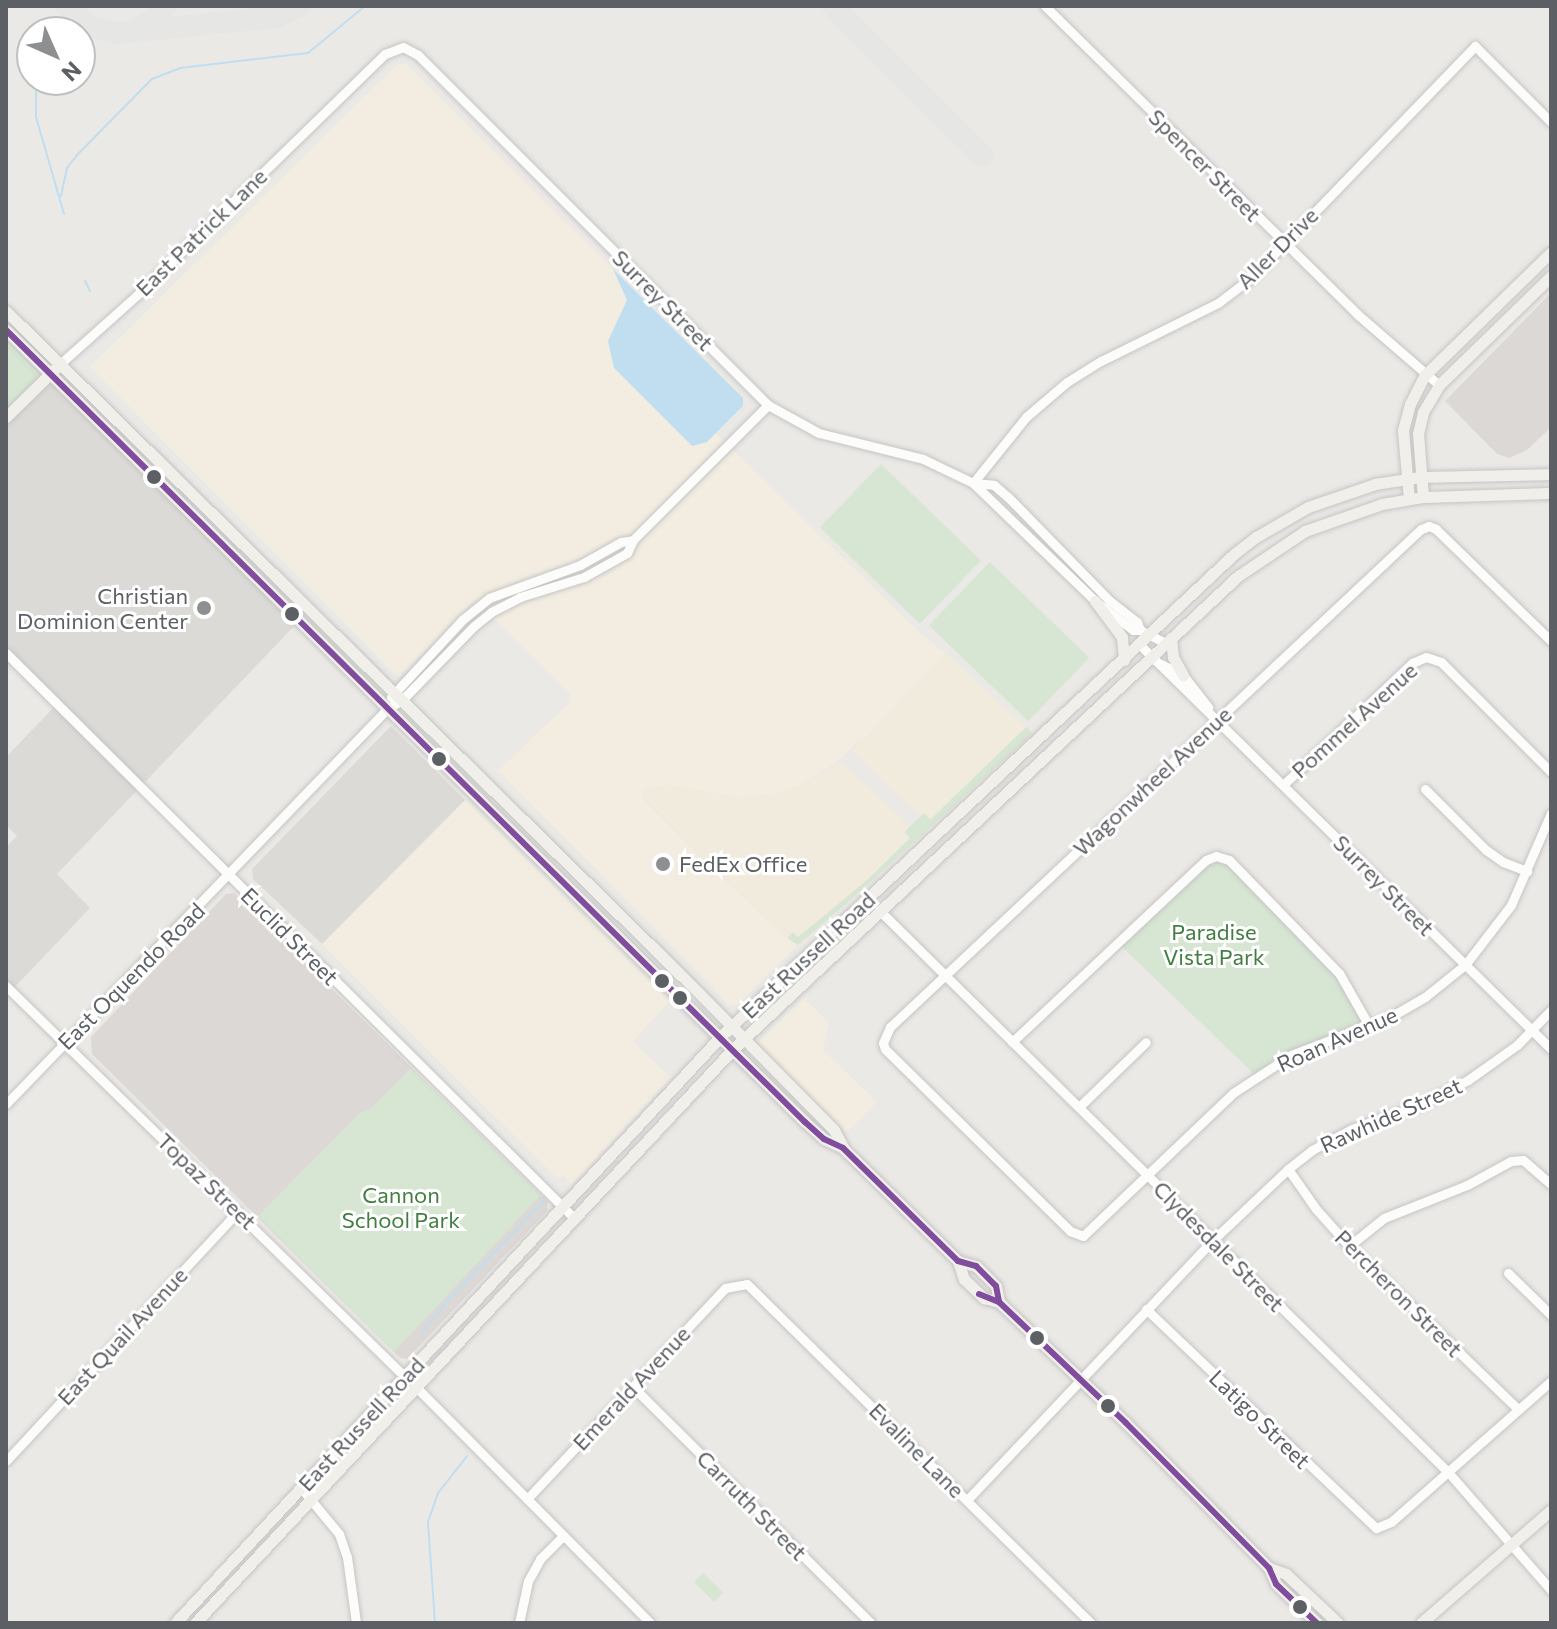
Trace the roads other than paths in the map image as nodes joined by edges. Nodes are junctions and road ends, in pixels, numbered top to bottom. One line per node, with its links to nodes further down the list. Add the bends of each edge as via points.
1 (1045, 6): 4 (street, Spencer Street)
2 (397, 47): 11 (street, East Patrick Lane); 15 (street, Surrey Street, via 418,55)
3 (1551, 122): 4 (street, Aller Drive, via 1475,46)
4 (1284, 243): 13 (street, Spencer Street); 20 (street, Aller Drive, via 1218,303 1067,382 1019,424)
5 (1551, 243): 7 (main road)
6 (1551, 252): 7 (main road)
7 (1524, 276): 13 (main road)
8 (1551, 276): 14 (main road)
9 (6, 311): 11 (main road)
10 (6, 330): 12 (main road)
11 (61, 363): 12 (main road, East Patrick Lane); 35 (main road)
12 (49, 375): 16 (main road, East Patrick Lane); 36 (main road)
13 (1425, 375): 14 (street, Spencer Street); 19 (main road, via 1403,430)
14 (1439, 385): 18 (main road, via 1423,412 1418,434)
15 (768, 405): 20 (street, Surrey Street, via 827,437 923,459); 35 (street, East Oquendo Road, via 633,540 627,553 491,612)
16 (6, 417)
17 (1551, 474): 18 (main road, East Russell Road)
18 (1420, 477): 19 (main road, East Russell Road); 22 (main road)
19 (1406, 479): 23 (main road); 27 (main road, East Russell Road, via 1338,495 1277,523)
20 (973, 483): 24 (street, Surrey Street); 25 (street, Surrey Street, via 994,485)
21 (1551, 493): 22 (main road, East Russell Road)
22 (1423, 497): 23 (main road, East Russell Road)
23 (1409, 499): 28 (main road, East Russell Road, via 1348,513 1287,541 1238,576)
24 (1048, 553): 25 (street, via 1059,554); 26 (street, Surrey Street)
25 (1090, 581): 27 (street, Surrey Street)
26 (1095, 601): 27 (street, Surrey Street, via 1133,630); 33 (main road, via 1122,637)
27 (1145, 632): 28 (street, Surrey Street); 30 (main road, East Russell Road)
28 (1169, 641): 32 (main road, East Russell Road); 34 (main road)
29 (1551, 641): 37 (street, Wagonwheel Avenue, via 1429,526 1415,533)
30 (1140, 645): 32 (street, Surrey Street); 33 (main road, East Russell Road)
31 (6, 653): 47 (street, Euclid Street)
32 (1156, 659): 34 (street, Surrey Street); 37 (street, Surrey Street); 43 (main road, East Russell Road)
33 (1124, 660): 42 (main road, East Russell Road)
34 (1183, 675): 37 (street, Surrey Street)
35 (397, 696): 36 (street, East Oquendo Road); 44 (main road)
36 (388, 708): 45 (main road); 47 (street, East Oquendo Road)
37 (1217, 720): 39 (street, Surrey Street); 50 (street, Wagonwheel Avenue)
38 (1551, 772): 39 (street, Pommel Avenue, via 1441,662 1426,657 1412,663)
39 (1283, 785): 49 (street, Surrey Street)
40 (1425, 789): 46 (street, via 1486,850)
41 (1551, 813): 46 (street, Roan Avenue)
42 (933, 838): 43 (main road); 54 (main road, East Russell Road)
43 (944, 849): 48 (main road, East Russell Road)
44 (559, 853): 45 (main road); 54 (main road)
45 (550, 867): 56 (main road)
46 (1527, 871): 49 (street, Roan Avenue, via 1497,928)
47 (230, 876): 59 (street, East Oquendo Road); 69 (street, Euclid Street)
48 (879, 910): 50 (street, Clydesdale Street); 60 (main road, East Russell Road)
49 (1465, 965): 53 (street, Roan Avenue, via 1425,997); 55 (street, Surrey Street)
50 (946, 977): 57 (street, Clydesdale Street); 72 (street, Wagonwheel Avenue, via 890,1027 885,1049 1070,1231)
51 (6, 986): 59 (street, Topaz Street)
52 (1551, 1010): 55 (street, Rawhide Street)
53 (1368, 1024): 57 (street, via 1334,967 1229,860 1216,856); 65 (street, Roan Avenue, via 1270,1068 1221,1103)
54 (731, 1027): 56 (main road, East Russell Road); 60 (main road)
55 (1532, 1031): 61 (street, Surrey Street); 64 (street, Rawhide Street, via 1468,1080 1352,1129)
56 (721, 1036): 60 (main road); 66 (main road, East Russell Road)
57 (1012, 1042): 63 (street, Clydesdale Street)
58 (1146, 1042): 63 (street)
59 (64, 1043): 62 (street, East Oquendo Road); 70 (street, Topaz Street)
60 (737, 1044): 68 (main road, East Russell Road); 75 (main road, via 824,1139 843,1148)
61 (1551, 1049)
62 (6, 1104)
63 (1079, 1107): 65 (street, Clydesdale Street)
64 (1288, 1169): 73 (street, Rawhide Street); 74 (street, Percheron Street)
65 (1146, 1174): 72 (street, Roan Avenue); 73 (street, Clydesdale Street)
66 (587, 1183): 68 (main road); 69 (main road, East Russell Road)
67 (1551, 1184): 74 (street, via 1523,1160 1511,1161 1384,1218)
68 (597, 1194): 71 (main road, East Russell Road)
69 (563, 1208): 71 (street, Euclid Street); 81 (main road, East Russell Road)
70 (238, 1211): 81 (street, Topaz Street); 88 (street, East Quail Avenue)
71 (574, 1218): 84 (main road, East Russell Road)
72 (1083, 1236)
73 (1213, 1240): 79 (street, Rawhide Street); 89 (street, Clydesdale Street)
74 (1349, 1246): 86 (street, Percheron Street)
75 (958, 1261): 78 (main road, via 964,1279 984,1298); 78 (main road, via 976,1266 996,1286)
76 (1508, 1273): 80 (street)
77 (739, 1283): 85 (street, Emerald Avenue, via 725,1288); 93 (street, Evaline Lane, via 755,1289)
78 (999, 1302): 82 (main road)
79 (1146, 1309): 82 (street, Rawhide Street); 89 (street, Latigo Street, via 1376,1528 1391,1522)
80 (1551, 1315)
81 (405, 1377): 87 (main road, via 399,1396); 90 (main road, East Russell Road)
82 (1081, 1381): 93 (street, Rawhide Street); 97 (main road)
83 (1551, 1381): 86 (street)
84 (416, 1387): 87 (main road, East Russell Road); 92 (street)
85 (633, 1387): 92 (street, Emerald Avenue); 104 (street, Carruth Street)
86 (1518, 1409): 89 (street)
87 (353, 1454): 91 (main road, East Russell Road)
88 (6, 1461)
89 (1448, 1472): 96 (street, Clydesdale Street)
90 (301, 1488): 91 (street); 99 (main road, East Russell Road)
91 (312, 1498): 100 (main road, East Russell Road); 101 (street, via 334,1526 347,1557)
92 (527, 1499): 95 (street)
93 (967, 1500): 105 (street, Evaline Lane)
94 (1551, 1510): 96 (main road)
95 (563, 1536): 102 (street, via 540,1559 528,1581); 103 (street)
96 (1511, 1544): 98 (street, Clydesdale Street); 108 (main road)
97 (1269, 1568): 106 (main road, via 1276,1584); 107 (main road, via 1286,1574)
98 (1551, 1590)
99 (175, 1623)
100 (195, 1623)
101 (356, 1623)
102 (519, 1623)
103 (650, 1623)
104 (871, 1623)
105 (1091, 1623)
106 (1317, 1623)
107 (1338, 1623)
108 (1421, 1623)

